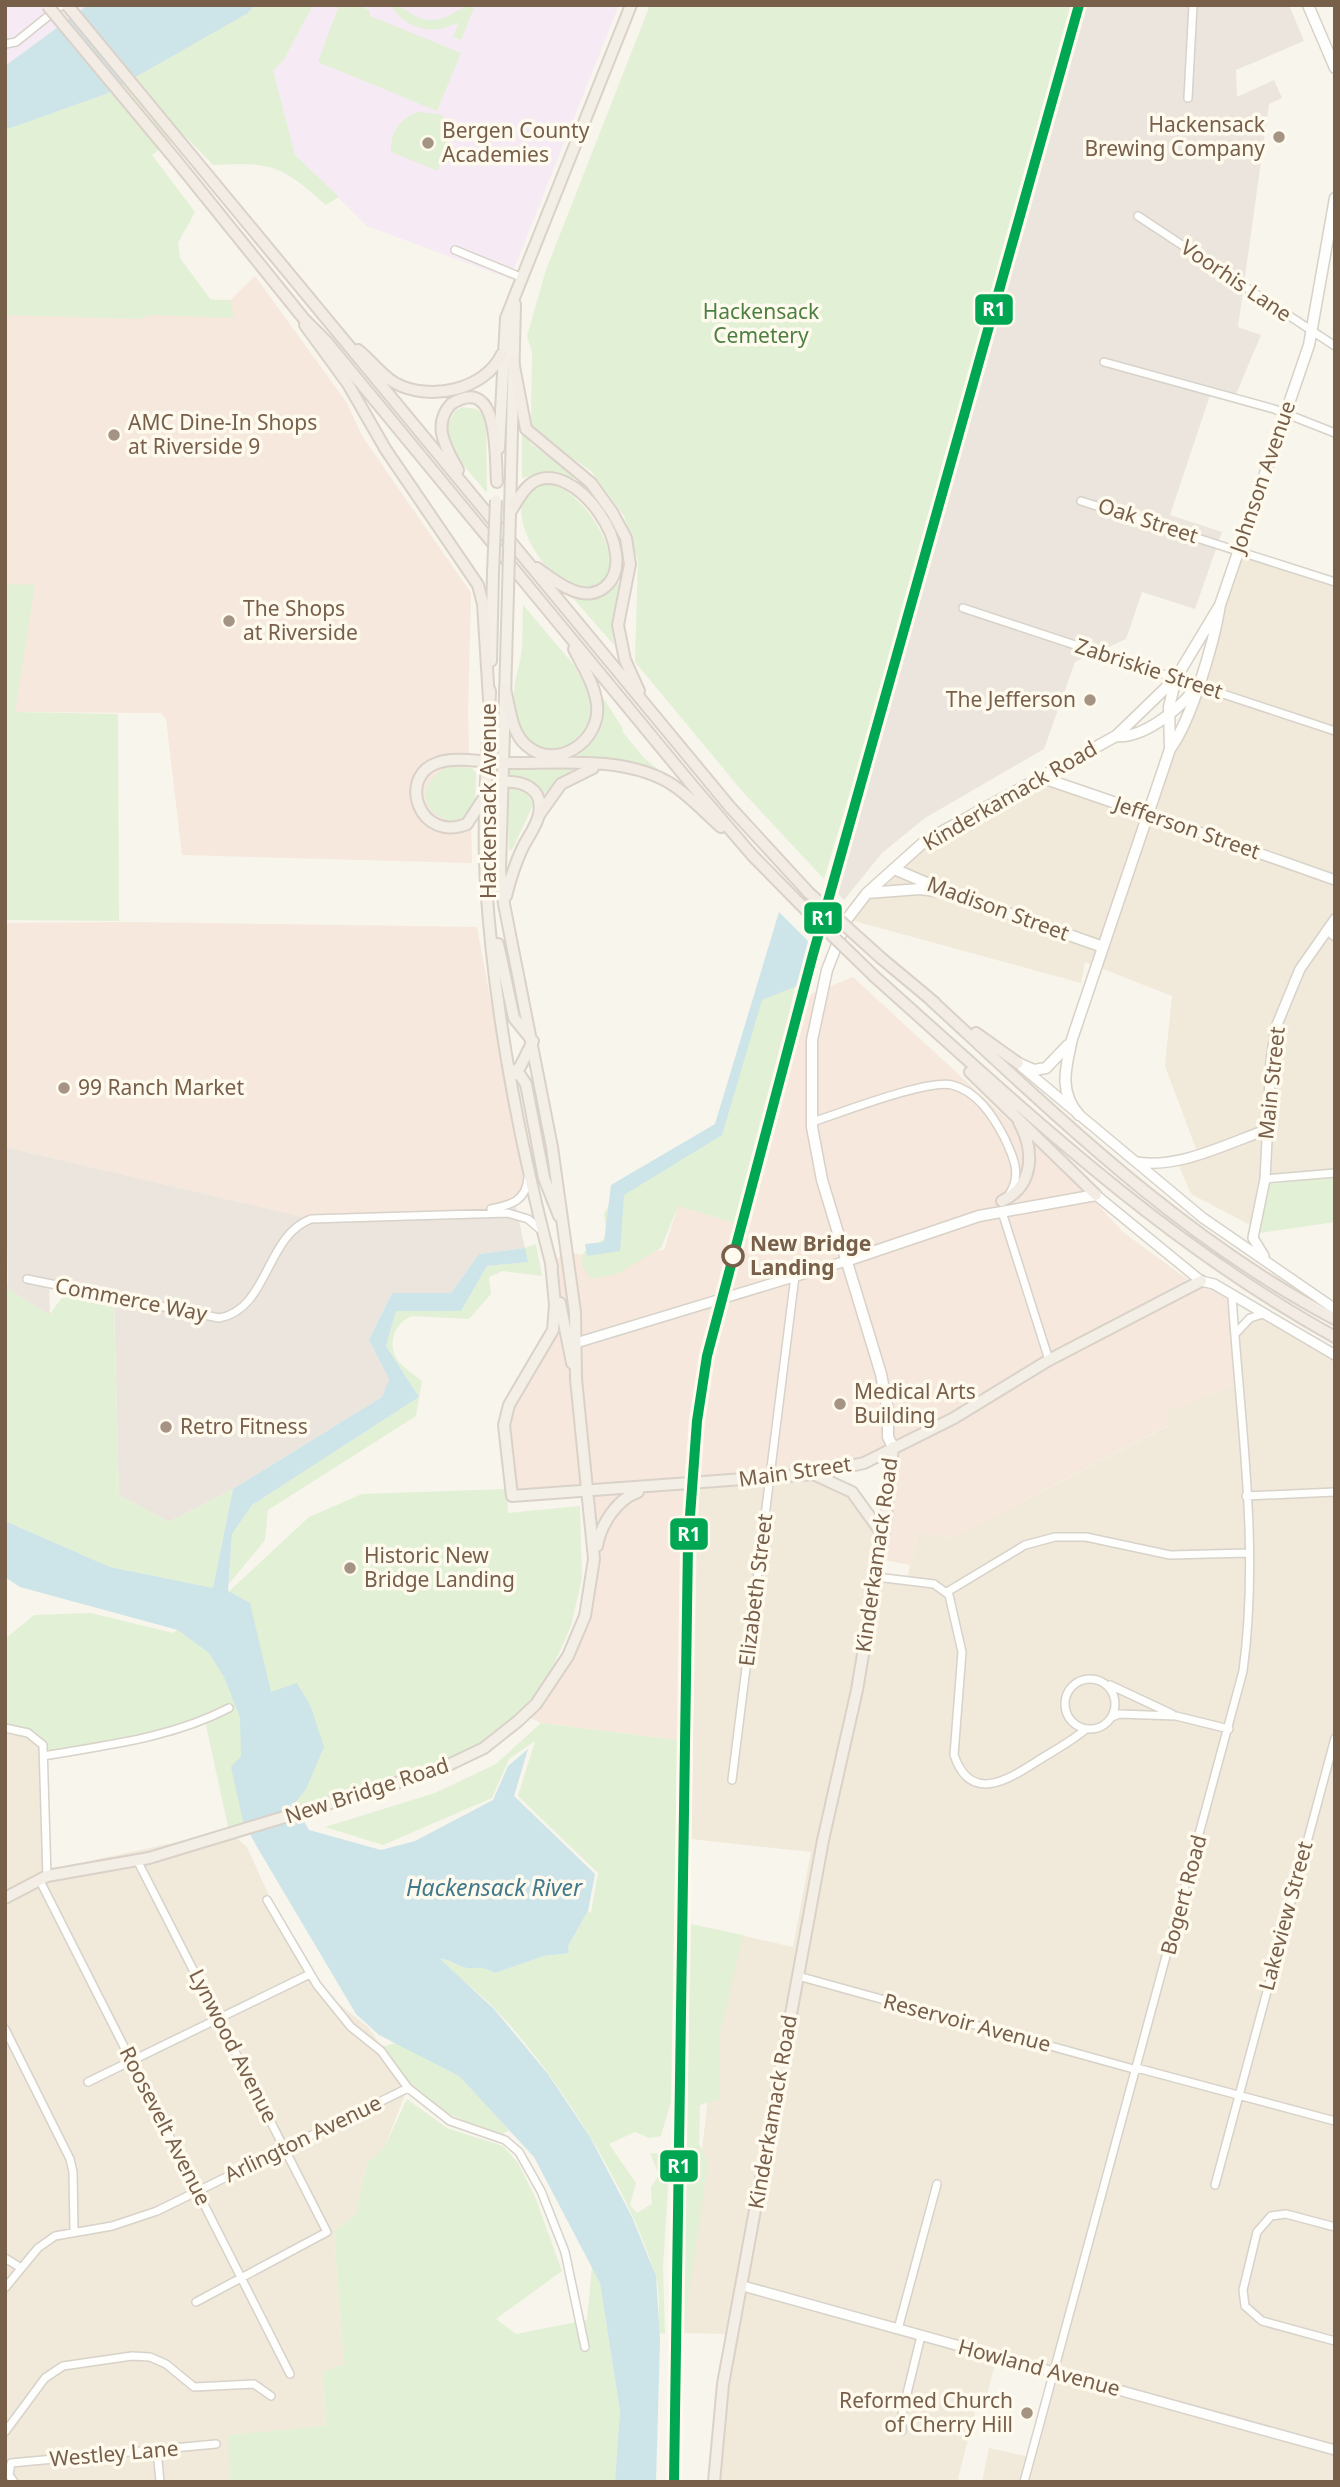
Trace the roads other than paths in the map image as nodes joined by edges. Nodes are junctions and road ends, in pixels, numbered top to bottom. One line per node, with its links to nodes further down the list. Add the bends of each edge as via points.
1 (47, 5): 14 (highway, bridge)
2 (64, 5): 6 (street, via 16,43); 16 (highway)
3 (631, 5): 12 (main road, Hackensack Avenue)
4 (1193, 5): 8 (street)
5 (1308, 5): 7 (main road)
6 (5, 44)
7 (1335, 68)
8 (1188, 98)
9 (1335, 198): 15 (main road, Johnson Avenue)
10 (1138, 216): 15 (street, Voorhis Lane)
11 (455, 250): 12 (street)
12 (523, 278): 13 (main road, Hackensack Avenue)
13 (515, 301): 18 (main road, Hackensack Avenue, via 506,318); 19 (main road, Hackensack Avenue)
14 (304, 319): 32 (highway); 36 (highway, via 305,330 348,384 386,450 478,585)
15 (1312, 331): 17 (street, Voorhis Lane); 21 (main road, Johnson Avenue)
16 (338, 332): 18 (highway, via 391,380 421,391 477,380 491,372); 24 (highway)
17 (1335, 346)
18 (502, 354): 23 (main road, Hackensack Avenue)
19 (513, 361): 26 (main road, Hackensack Avenue); 37 (highway, via 526,429 591,483 626,538 630,564 618,617 619,634 625,660)
20 (1104, 362): 21 (street)
21 (1285, 414): 22 (street); 27 (main road, Johnson Avenue)
22 (1335, 433)
23 (497, 482): 24 (highway, via 491,414 477,400 459,400 447,408 440,425 444,445); 36 (main road, Hackensack Avenue, bridge)
24 (467, 488): 28 (highway)
25 (1081, 501): 27 (street, Oak Street)
26 (510, 513): 28 (highway, via 533,482 545,478 564,481 593,505 610,534 618,561 610,582 586,593 571,590); 35 (main road, Hackensack Avenue, bridge)
27 (1238, 550): 29 (street, Oak Street); 30 (main road, Johnson Avenue)
28 (527, 561): 37 (highway)
29 (1335, 582)
30 (1220, 605): 33 (main road, Kinderkamack Road); 34 (main road, Johnson Avenue)
31 (963, 608): 33 (street, Zabriskie Street)
32 (567, 634): 35 (highway, via 595,695 596,722 585,741 562,754 531,748 516,731); 50 (highway)
33 (1176, 678): 34 (street, Zabriskie Street); 38 (main road, Johnson Avenue); 40 (main road, Kinderkamack Road)
34 (1197, 685): 38 (main road, Kinderkamack Road); 39 (street, Zabriskie Street); 41 (main road, Johnson Avenue)
35 (505, 690): 43 (main road, Hackensack Avenue)
36 (489, 699): 42 (main road, Hackensack Avenue)
37 (646, 706): 61 (highway, bridge, via 809,893)
38 (1169, 714): 40 (main road, Kinderkamack Road, via 1125,737); 41 (main road, Johnson Avenue)
39 (1335, 731)
40 (1116, 736): 45 (main road, Kinderkamack Road)
41 (1170, 749): 48 (main road, Johnson Avenue)
42 (488, 762): 43 (main road); 47 (main road, Hackensack Avenue); 47 (main road, via 440,761 425,769 416,791 419,807 430,822 452,828 467,824)
43 (502, 763): 44 (highway); 46 (main road, Hackensack Avenue)
44 (602, 765): 49 (highway, via 566,779); 50 (highway, via 640,771 667,782)
45 (1040, 777): 48 (main road, Jefferson Street); 51 (main road, Kinderkamack Road, via 925,841)
46 (501, 782): 47 (main road); 49 (main road, via 529,786 539,802); 55 (main road, Hackensack Avenue)
47 (487, 793): 56 (main road, Hackensack Avenue)
48 (1147, 814): 52 (street, Jefferson Street); 60 (main road, Johnson Avenue)
49 (539, 815): 55 (main road, via 521,851)
50 (752, 855): 64 (highway, bridge)
51 (894, 869): 53 (main road, Madison Street); 54 (main road, Kinderkamack Road)
52 (1335, 880)
53 (948, 892): 54 (main road); 60 (main road, Madison Street)
54 (867, 893): 69 (main road, Kinderkamack Road, via 847,919 822,987 810,1067)
55 (504, 904): 63 (main road, Hackensack Avenue)
56 (489, 912): 63 (main road, via 514,1018); 66 (main road, Hackensack Avenue)
57 (1335, 919): 58 (street, Main Street)
58 (1325, 930): 59 (street); 70 (street, Main Street, via 1295,978 1276,1027)
59 (1335, 937)
60 (1102, 947): 62 (main road, Johnson Avenue)
61 (931, 1000): 65 (highway); 89 (highway, via 1147,1195 1226,1253)
62 (1072, 1039): 65 (main road, via 1046,1069); 68 (main road, via 1064,1085 1069,1103)
63 (533, 1041): 66 (main road); 79 (main road, Hackensack Avenue)
64 (966, 1059): 67 (highway, via 968,1070); 91 (highway, via 1166,1229 1251,1288)
65 (1018, 1063): 68 (street)
66 (512, 1073): 72 (main road, Hackensack Avenue); 79 (main road, via 526,1084 544,1178)
67 (1004, 1103): 75 (highway); 76 (highway, via 1024,1131 1029,1159 1021,1188)
68 (1079, 1115): 71 (street)
69 (812, 1122): 76 (street, via 951,1084 972,1094 996,1124 1014,1161 1013,1187); 80 (main road, Kinderkamack Road, via 822,1180)
70 (1266, 1130): 71 (street, via 1177,1159); 74 (street, Main Street)
71 (1135, 1162): 82 (street)
72 (529, 1171): 77 (street, Commerce Way, via 527,1187 518,1201); 78 (main road, Hackensack Avenue)
73 (1335, 1173): 74 (street)
74 (1265, 1179): 82 (street, Main Street, via 1253,1238)
75 (1096, 1195): 76 (main road); 85 (street)
76 (1002, 1206): 80 (main road); 94 (street)
77 (480, 1212): 78 (street, Commerce Way, via 519,1216); 84 (street, Commerce Way, via 302,1222 287,1234 242,1308 219,1318)
78 (543, 1232): 81 (main road, Hackensack Avenue)
79 (565, 1232): 92 (main road, Hackensack Avenue)
80 (846, 1261): 83 (street); 96 (main road, Kinderkamack Road, via 880,1374)
81 (551, 1263): 95 (main road, Hackensack Avenue); 100 (main road, Main Street, via 553,1330 509,1405 505,1425 512,1496)
82 (1274, 1268): 87 (street)
83 (795, 1276): 92 (street); 98 (street, Elizabeth Street)
84 (27, 1279)
85 (1201, 1281): 86 (street); 94 (main road, Main Street)
86 (1232, 1296): 88 (street); 90 (street, Bogert Road)
87 (1335, 1309)
88 (1263, 1314): 90 (street, via 1250,1318); 93 (street)
89 (1335, 1319)
90 (1235, 1334): 102 (street, Bogert Road)
91 (1335, 1337)
92 (576, 1343): 95 (main road, Hackensack Avenue)
93 (1335, 1355)
94 (1049, 1360): 96 (main road, Main Street, via 954,1418)
95 (576, 1379): 100 (main road, Hackensack Avenue)
96 (893, 1447): 97 (main road, Main Street, via 863,1463); 103 (main road, Kinderkamack Road)
97 (813, 1474): 98 (main road, Main Street); 103 (main road, via 852,1492)
98 (770, 1478): 99 (main road, Main Street); 117 (street, Elizabeth Street)
99 (648, 1488): 100 (main road, Main Street); 105 (main road, via 629,1495 609,1517)
100 (588, 1492): 105 (main road, New Bridge Road)
101 (1335, 1492): 102 (street)
102 (1246, 1496): 104 (street, Bogert Road)
103 (883, 1535): 106 (main road, Kinderkamack Road)
104 (1248, 1553): 107 (street, via 1170,1555 1086,1537 1055,1537 1025,1545); 114 (street, Bogert Road, via 1247,1640)
105 (594, 1559): 118 (main road, New Bridge Road, via 585,1616 568,1656 544,1693 484,1748 436,1771)
106 (876, 1577): 107 (street, via 934,1584); 123 (main road, Kinderkamack Road)
107 (947, 1592): 113 (street, via 962,1652 953,1746 963,1772 978,1783 1005,1782)
108 (1105, 1683): 110 (street); 111 (street, via 1116,1703); 113 (street, via 1083,1679 1067,1694 1068,1717)
109 (229, 1709): 116 (street, via 159,1735)
110 (1176, 1716): 111 (street); 114 (street)
111 (1112, 1717): 113 (street, via 1101,1727)
112 (5, 1728): 116 (street, via 36,1737)
113 (1086, 1729)
114 (1229, 1729): 127 (street, Bogert Road)
115 (1335, 1738): 130 (street, Lakeview Street)
116 (44, 1756): 119 (street)
117 (732, 1780)
118 (138, 1860): 119 (main road, New Bridge Road); 124 (street, Lynwood Avenue)
119 (43, 1877): 120 (main road, New Bridge Road); 126 (street, Roosevelt Avenue)
120 (5, 1898)
121 (267, 1900): 122 (street)
122 (310, 1974): 124 (street); 129 (street, via 338,2012 381,2051)
123 (798, 1976): 127 (street, Reservoir Avenue); 141 (main road, Kinderkamack Road)
124 (218, 2017): 126 (street); 132 (street, Lynwood Avenue)
125 (5, 2029): 137 (street, via 70,2159)
126 (132, 2061): 128 (street); 135 (street, Roosevelt Avenue)
127 (1137, 2069): 130 (street, Reservoir Avenue); 148 (street, Bogert Road)
128 (88, 2082)
129 (408, 2088): 132 (street, Arlington Avenue); 147 (street, via 450,2121 505,2140 520,2151 565,2252)
130 (1237, 2095): 131 (street, Reservoir Avenue); 134 (street, Lakeview Street)
131 (1335, 2122)
132 (285, 2149): 135 (street, Arlington Avenue); 140 (street, Lynwood Avenue, via 327,2232)
133 (937, 2184): 144 (street)
134 (1214, 2185)
135 (198, 2190): 137 (street, Arlington Avenue, via 135,2220); 140 (street, Roosevelt Avenue)
136 (1335, 2227): 146 (street, via 1286,2214 1271,2216 1257,2232 1243,2290 1245,2306 1262,2322)
137 (74, 2232): 139 (street, Arlington Avenue, via 46,2241)
138 (5, 2258): 139 (street)
139 (20, 2269): 142 (street, Arlington Avenue)
140 (241, 2276): 143 (street); 149 (street, Roosevelt Avenue)
141 (743, 2286): 144 (street, Howland Avenue); 158 (main road, Kinderkamack Road, via 723,2384)
142 (5, 2288)
143 (196, 2302)
144 (898, 2329): 145 (street, Howland Avenue)
145 (921, 2336): 148 (street, Howland Avenue); 151 (street)
146 (1335, 2341)
147 (585, 2347)
148 (1052, 2372): 155 (street, Howland Avenue); 159 (street, Bogert Road)
149 (290, 2374)
150 (271, 2396): 152 (street, via 254,2384 194,2387 150,2357 110,2359 63,2366 50,2373)
151 (902, 2431)
152 (5, 2432)
153 (216, 2444): 154 (street, Westley Lane)
154 (158, 2450): 156 (street, Westley Lane, via 11,2463 9,2475); 157 (street)
155 (1335, 2450)
156 (14, 2482)
157 (160, 2482)
158 (714, 2482)
159 (1024, 2482)

